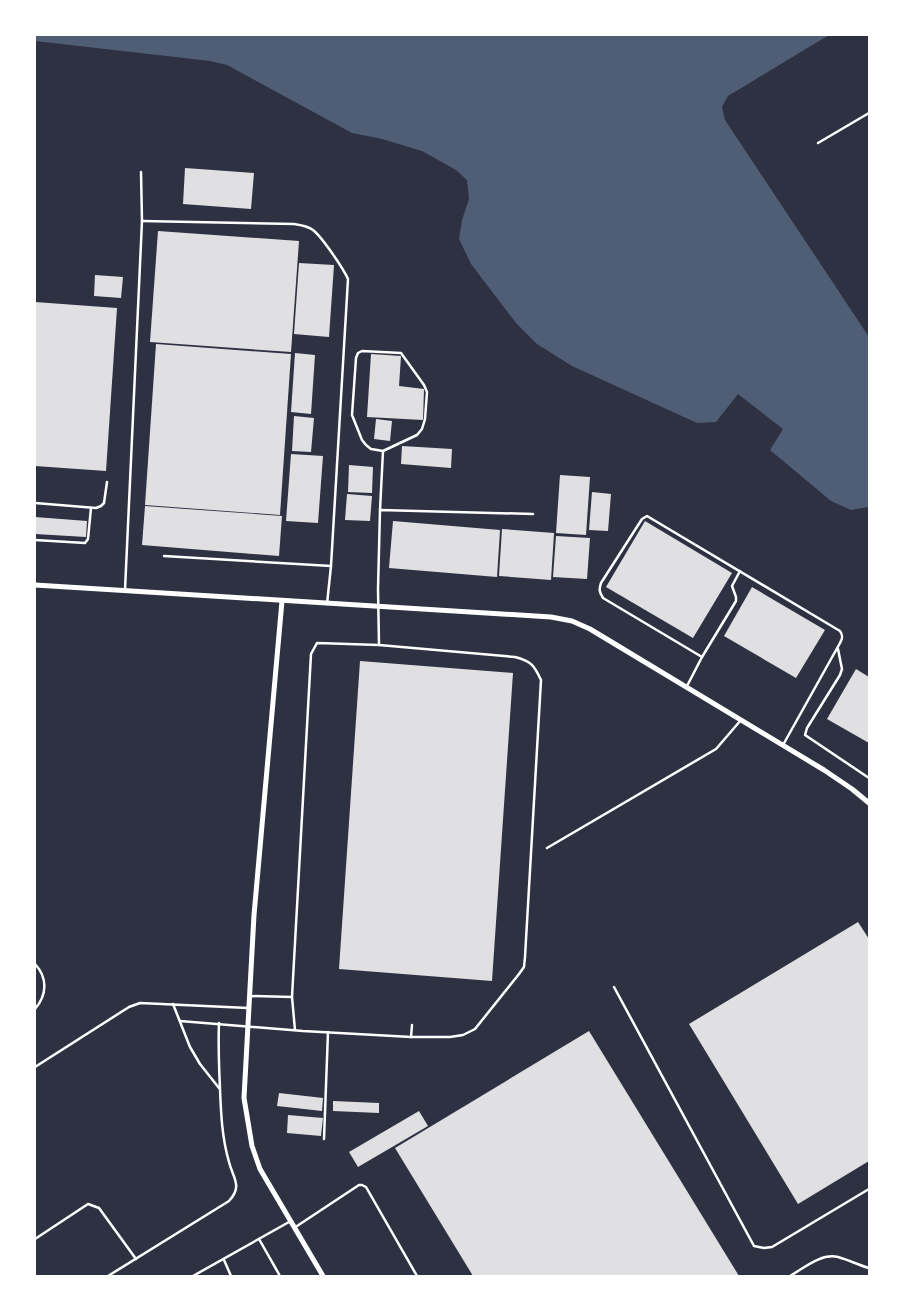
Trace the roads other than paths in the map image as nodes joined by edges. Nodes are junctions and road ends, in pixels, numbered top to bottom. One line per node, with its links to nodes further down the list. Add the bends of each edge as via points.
1 (869, 113): 2 (lane)
2 (818, 143)
3 (141, 172): 4 (lane)
4 (142, 221): 13 (lane, via 303,225 313,230 348,278); 16 (lane)
5 (384, 451): 5 (lane, via 366,446 352,416 356,358 362,350 401,353 427,392 422,429); 9 (lane)
6 (107, 482): 8 (lane, via 104,502)
7 (35, 503): 8 (lane)
8 (91, 508): 11 (lane, via 85,543)
9 (380, 510): 10 (lane); 19 (lane)
10 (533, 514)
11 (35, 540)
12 (164, 556): 13 (lane)
13 (331, 566): 18 (lane)
14 (740, 571): 21 (lane, via 840,630 843,638); 22 (lane, via 731,589 736,601); 22 (lane, via 647,516 601,583 599,589 604,598)
15 (35, 585): 16 (street)
16 (125, 591): 17 (street)
17 (282, 601): 18 (street); 31 (street, via 262,812)
18 (327, 604): 19 (street)
19 (380, 608): 20 (lane); 23 (street, via 551,617 572,621)
20 (379, 645): 32 (lane, via 317,643 311,654); 42 (lane, via 514,657 527,660 535,667 541,680 524,967 475,1029 450,1037)
21 (837, 648): 25 (lane); 26 (lane, via 842,668 840,675 805,736)
22 (702, 657): 23 (lane)
23 (687, 686): 24 (street)
24 (742, 720): 25 (street); 28 (lane, via 716,748)
25 (782, 744): 27 (street)
26 (869, 778)
27 (869, 803)
28 (547, 848)
29 (35, 964): 35 (lane, via 42,972 46,986 42,1001)
30 (614, 987): 46 (lane, via 754,1246 772,1247)
31 (250, 996): 32 (lane); 34 (street)
32 (292, 997): 40 (lane)
33 (173, 1004): 34 (lane); 36 (lane); 43 (lane, via 140,1003 129,1007)
34 (249, 1008): 39 (street)
35 (35, 1009)
36 (180, 1021): 37 (lane); 44 (lane, via 190,1047)
37 (219, 1023): 39 (lane); 44 (lane)
38 (412, 1024): 42 (lane)
39 (249, 1026): 40 (lane); 47 (street, via 244,1098 252,1146 263,1177)
40 (295, 1030): 41 (lane)
41 (328, 1032): 42 (lane); 45 (lane)
42 (411, 1037)
43 (35, 1067)
44 (220, 1089): 51 (lane, via 223,1135 236,1191 230,1201)
45 (324, 1139)
46 (869, 1189)
47 (289, 1222): 48 (street); 50 (lane)
48 (294, 1228): 58 (street); 59 (lane, via 362,1185)
49 (35, 1239): 51 (lane, via 88,1204 99,1208)
50 (259, 1239): 52 (lane); 57 (lane)
51 (136, 1259): 54 (lane)
52 (224, 1260): 55 (lane); 56 (lane)
53 (869, 1268): 60 (lane, via 827,1256)
54 (108, 1276)
55 (193, 1276)
56 (231, 1276)
57 (280, 1276)
58 (323, 1276)
59 (417, 1276)
60 (790, 1276)

